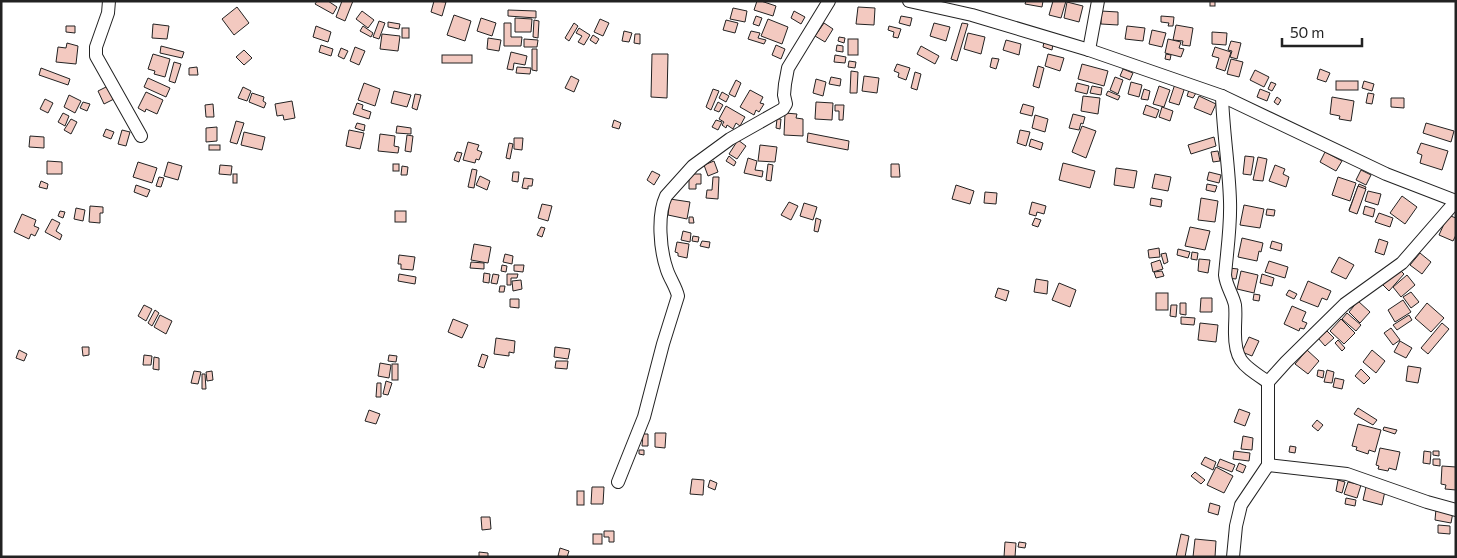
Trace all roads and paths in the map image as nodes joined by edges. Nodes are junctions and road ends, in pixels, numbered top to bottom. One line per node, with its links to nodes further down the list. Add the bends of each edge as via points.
1 (108, 1): 7 (street, via 108,13 96,56)
2 (829, 1): 11 (street, via 788,68 783,109 730,139 693,166 666,196 661,239 665,264 678,296 644,417)
3 (909, 1): 5 (street, via 972,15)
4 (1098, 1): 5 (street)
5 (1089, 50): 6 (street)
6 (1222, 96): 8 (street, via 1386,174); 9 (street, via 1230,204 1225,280 1235,306 1234,344 1237,356 1247,368)
7 (141, 136)
8 (1456, 201): 9 (street, via 1402,263 1345,304)
9 (1268, 382): 10 (street)
10 (1268, 465): 12 (street, via 1347,474); 13 (street, via 1241,505)
11 (618, 482)
12 (1456, 510)
13 (1233, 557)

